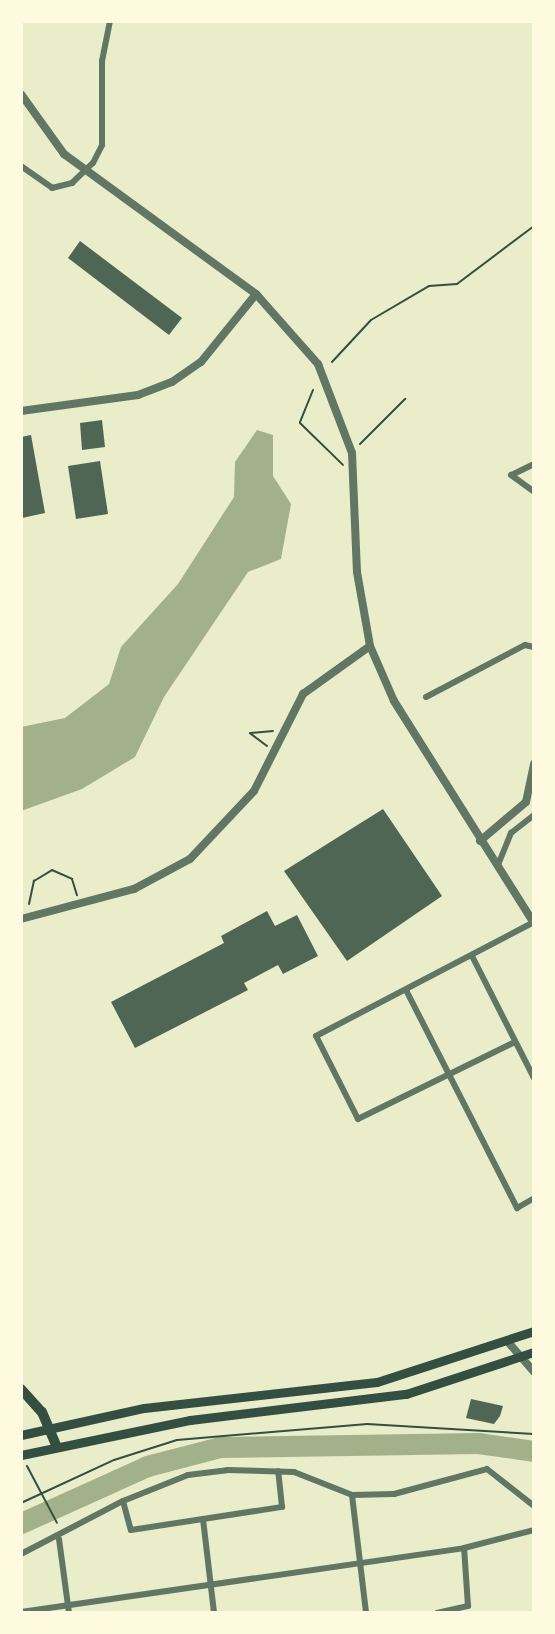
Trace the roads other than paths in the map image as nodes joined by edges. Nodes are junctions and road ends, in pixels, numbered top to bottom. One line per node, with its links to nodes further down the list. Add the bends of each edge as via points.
1 (110, 21): 4 (street, via 102,61 102,145)
2 (21, 94): 4 (street, via 45,133)
3 (21, 166): 4 (street, via 52,188)
4 (86, 171): 5 (street)
5 (256, 294): 6 (street, via 201,362 173,382 138,395); 9 (street, via 293,330 326,380 352,453 358,572)
6 (21, 411)
7 (534, 464): 8 (street, via 511,475)
8 (534, 492)
9 (370, 646): 14 (street, via 394,701); 16 (street, via 303,694 254,791 190,859 134,889)
10 (534, 647): 11 (street, via 525,645)
11 (426, 697)
12 (534, 764): 14 (street, via 526,802)
13 (534, 815): 15 (street, via 511,833)
14 (480, 841): 15 (street)
15 (497, 869): 17 (street)
16 (21, 919)
17 (534, 922): 18 (street)
18 (472, 956): 19 (street); 20 (street)
19 (406, 990): 21 (street); 21 (street, via 316,1035 358,1119)
20 (516, 1042): 21 (street); 22 (street)
21 (449, 1074): 23 (street, via 517,1208)
22 (534, 1078)
23 (534, 1198)
24 (534, 1331): 25 (main road)
25 (508, 1342): 27 (street); 30 (main road, via 377,1382 144,1408)
26 (534, 1352): 27 (main road)
27 (522, 1358): 28 (street); 32 (main road, via 406,1394 190,1420)
28 (534, 1372)
29 (21, 1389): 30 (main road)
30 (50, 1426): 31 (main road); 32 (main road)
31 (21, 1436)
32 (55, 1445): 33 (main road)
33 (21, 1455)
34 (278, 1471): 35 (street); 36 (street, via 188,1475); 38 (street, via 282,1507)
35 (352, 1495): 37 (street, via 394,1494 487,1469); 43 (street)
36 (123, 1502): 38 (street, via 131,1530); 40 (street)
37 (534, 1506)
38 (203, 1519): 44 (street)
39 (534, 1530): 41 (street)
40 (59, 1539): 42 (street); 45 (street)
41 (464, 1548): 43 (street); 49 (street, via 468,1606)
42 (21, 1554)
43 (360, 1564): 44 (street); 48 (street)
44 (211, 1587): 45 (street); 47 (street)
45 (69, 1609): 46 (street)
46 (21, 1612)
47 (214, 1613)
48 (366, 1613)
49 (437, 1613)

